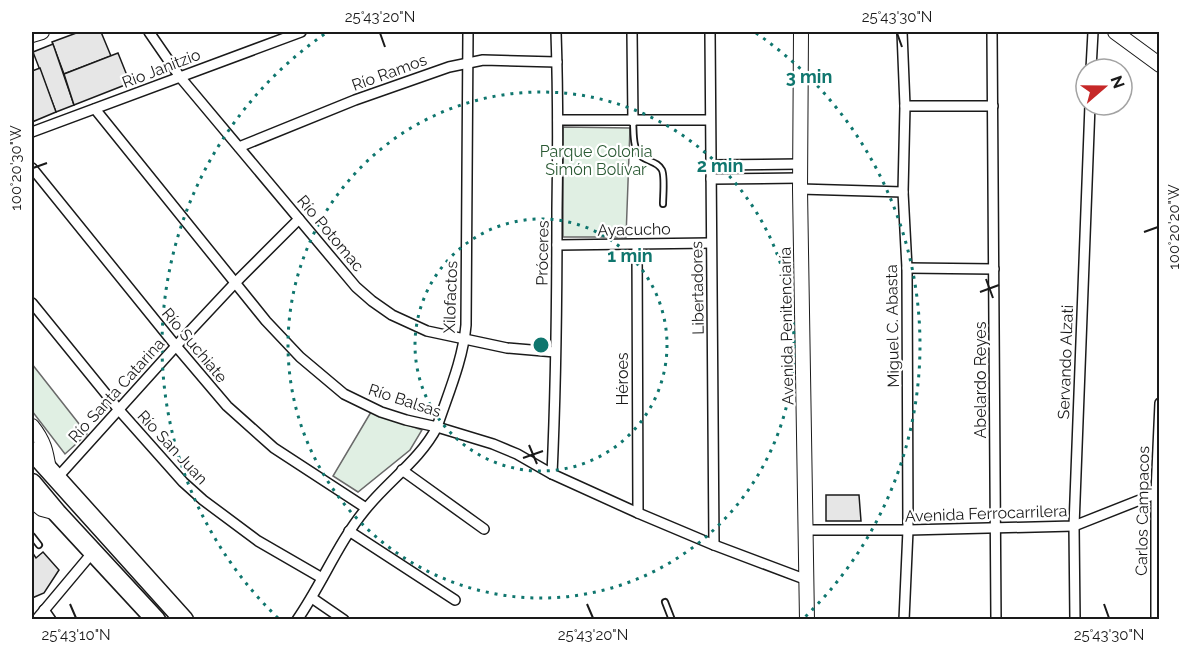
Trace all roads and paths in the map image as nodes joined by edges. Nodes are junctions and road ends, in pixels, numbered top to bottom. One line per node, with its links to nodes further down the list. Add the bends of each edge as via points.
1 (41, 32): 13 (street)
2 (149, 32): 18 (street, Río Potomac)
3 (301, 32): 18 (street, Rio Janitzio)
4 (468, 32): 15 (street, Xilofactos)
5 (556, 32): 16 (street, Próceres)
6 (632, 32): 25 (street)
7 (710, 32): 24 (street, Libertadores)
8 (801, 32): 30 (street, Avenida Penitenciaría)
9 (902, 32): 19 (street, Miguel C. Abasta)
10 (992, 32): 20 (street, Abelardo Reyes)
11 (1093, 32): 14 (street)
12 (1115, 32): 17 (street)
13 (32, 35)
14 (1092, 57)
15 (468, 62): 16 (street, Río Ramos); 27 (street, Río Ramos, via 355,100); 42 (street, Xilofactos)
16 (557, 62): 23 (street, Próceres)
17 (1160, 65)
18 (180, 77): 21 (street, Rio Janitzio); 27 (street, Río Potomac)
19 (905, 106): 20 (street); 32 (street, Miguel C. Abasta)
20 (993, 106): 39 (street, Abelardo Reyes)
21 (95, 109): 26 (street, Rio Janitzio); 40 (street, Río Balsas)
22 (1090, 117): 59 (street, Servando Alzati)
23 (558, 120): 25 (street); 36 (street, Próceres)
24 (710, 120): 25 (street); 28 (street, Libertadores)
25 (633, 121): 33 (lane, via 635,147 663,172)
26 (32, 132)
27 (238, 147): 34 (street, Río Potomac)
28 (711, 165): 30 (street); 31 (street, Libertadores)
29 (32, 168): 43 (street, Río Suchiate)
30 (800, 177): 31 (street); 32 (street); 62 (street, Avenida Penitenciaría)
31 (711, 179): 35 (street, Libertadores)
32 (903, 192): 38 (street, Miguel C. Abasta)
33 (663, 204)
34 (299, 219): 40 (street, Río Santa Catarina); 42 (street, Río Potomac, via 372,301 427,331)
35 (711, 243): 37 (street, Ayacucho); 67 (street, Libertadores)
36 (557, 245): 37 (street, Ayacucho); 44 (street, Próceres)
37 (637, 245): 58 (street, Héroes)
38 (907, 268): 39 (street); 63 (street, Miguel C. Abasta)
39 (994, 269): 60 (street, Abelardo Reyes)
40 (235, 283): 43 (street, Río Santa Catarina); 48 (street, Río Balsas, via 300,357 344,394 381,412)
41 (32, 303): 46 (street, Río San Juan)
42 (465, 338): 44 (street, Río Potomac, via 507,348); 48 (street, Xilofactos)
43 (176, 346): 46 (street, Río Santa Catarina); 56 (street, Río Suchiate, via 252,430)
44 (555, 352): 52 (street, Próceres)
45 (1160, 403): 54 (street, Carlos Campacos)
46 (119, 410): 51 (street, Río Santa Catarina); 69 (street, Río San Juan, via 203,500 258,541)
47 (32, 426): 51 (street, via 42,440)
48 (437, 427): 50 (street, Xilofactos); 52 (street, Río Balsas, via 493,444)
49 (32, 451): 51 (highway)
50 (402, 470): 56 (street, Xilofactos); 61 (street)
51 (53, 474): 79 (highway)
52 (552, 474): 58 (street, Río Balsas)
53 (32, 483): 57 (highway)
54 (1158, 493): 59 (street, Avenida Ferrocarrilera); 86 (street, Carlos Campacos)
55 (32, 501): 57 (street)
56 (366, 508): 64 (street, Xilofactos)
57 (57, 513): 68 (highway)
58 (638, 513): 67 (street, Río Balsas)
59 (1074, 526): 60 (street, Avenida Ferrocarrilera); 85 (street, Servando Alzati)
60 (996, 528): 63 (street, Avenida Ferrocarrilera); 84 (street, Abelardo Reyes)
61 (484, 529)
62 (806, 530): 63 (street, Avenida Ferrocarrilera); 70 (street, Avenida Penitenciaría)
63 (908, 530): 83 (street, Miguel C. Abasta)
64 (349, 531): 69 (street, Xilofactos); 72 (street)
65 (32, 536): 66 (lane)
66 (39, 544)
67 (714, 544): 70 (street, Río Balsas)
68 (93, 552): 74 (street); 78 (highway)
69 (322, 578): 71 (street, Xilofactos)
70 (807, 580): 75 (street, Avenida Penitenciaría)
71 (312, 598): 80 (street, Xilofactos); 81 (street)
72 (455, 600)
73 (665, 602): 82 (lane)
74 (44, 610): 76 (street); 77 (street)
75 (809, 618)
76 (36, 620)
77 (51, 620)
78 (156, 620)
79 (184, 620)
80 (297, 620)
81 (344, 620)
82 (672, 620)
83 (904, 620)
84 (996, 620)
85 (1075, 620)
86 (1156, 620)

